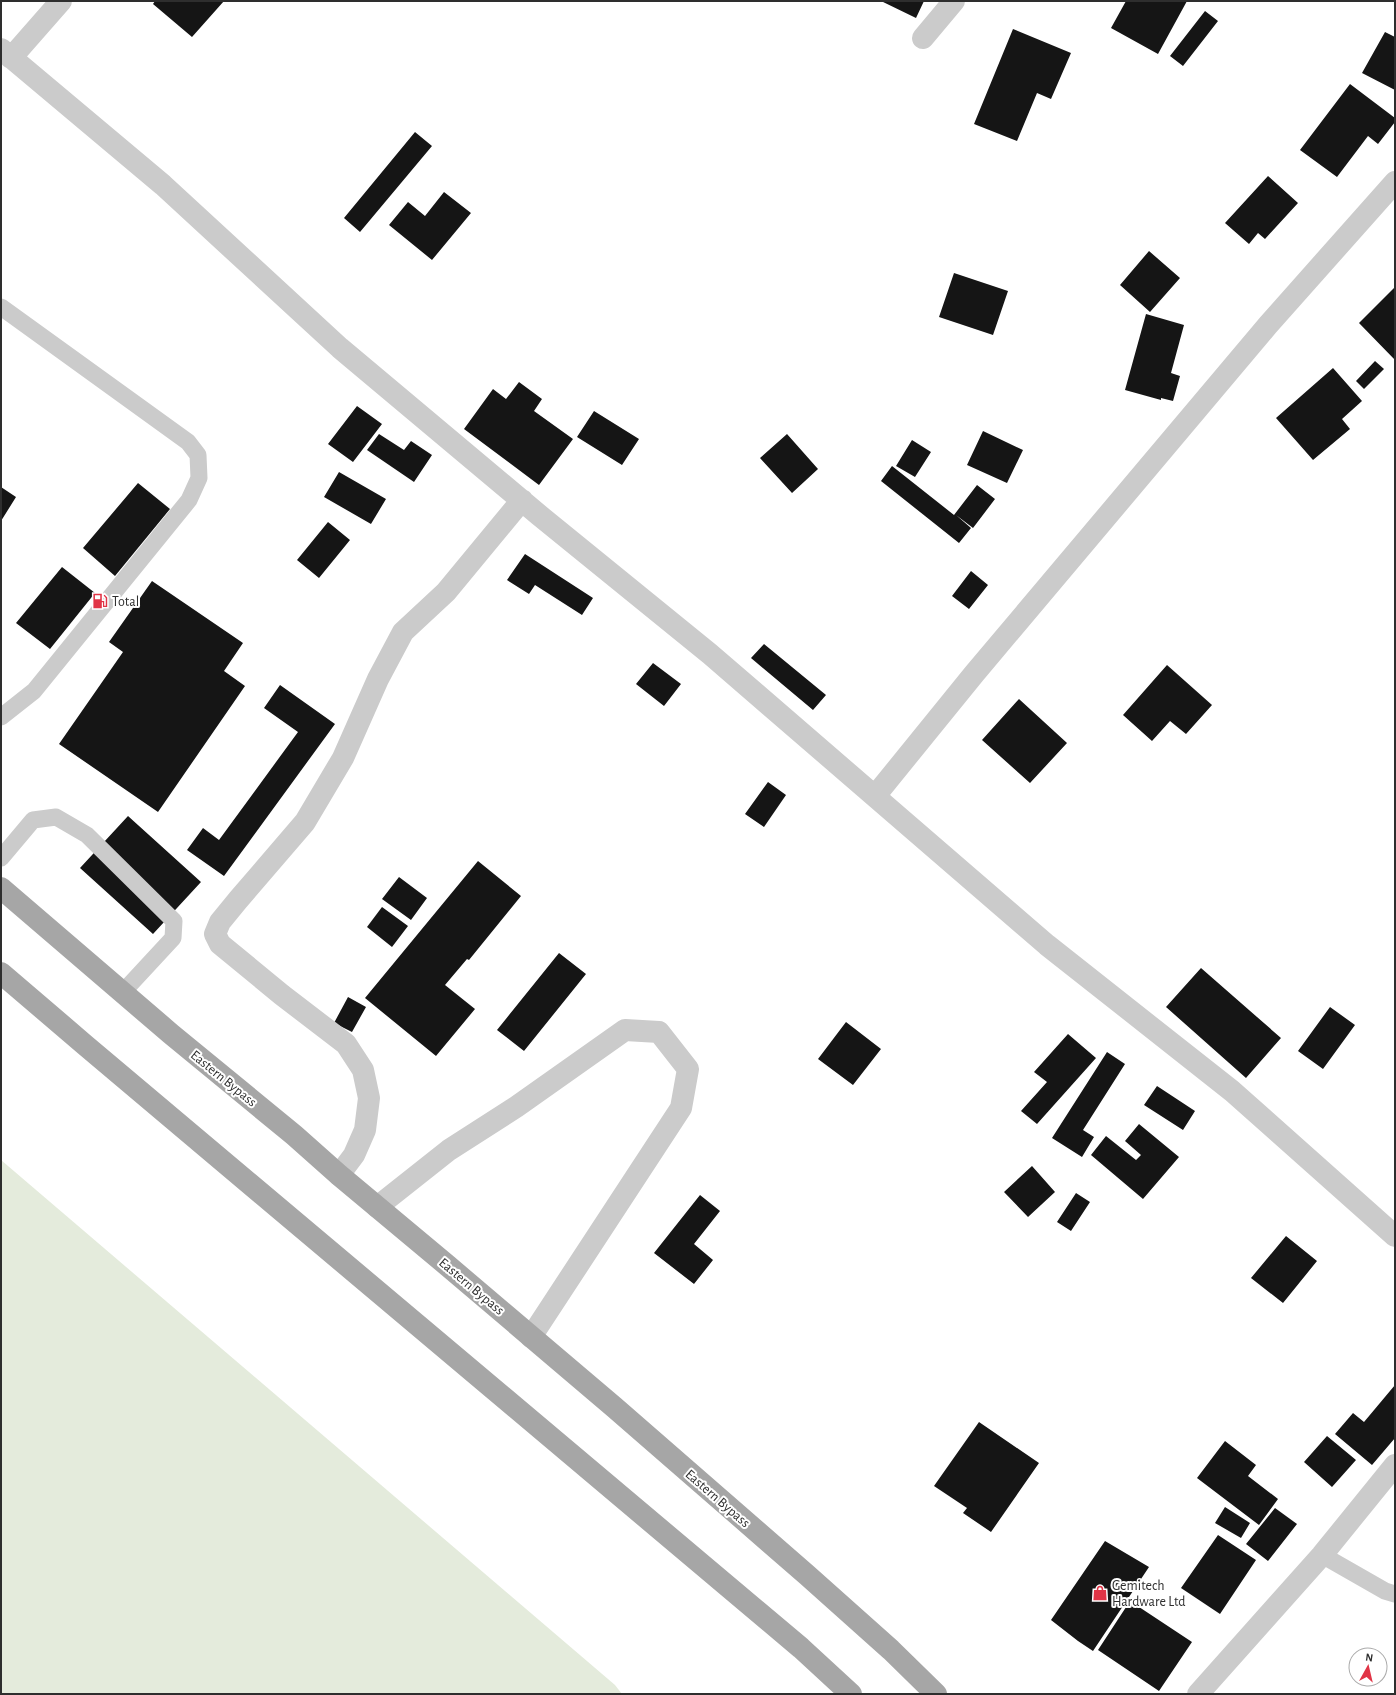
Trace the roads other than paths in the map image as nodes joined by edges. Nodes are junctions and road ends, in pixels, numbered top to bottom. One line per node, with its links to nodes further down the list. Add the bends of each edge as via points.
1 (61, 1): 4 (street)
2 (954, 1): 3 (street)
3 (923, 38)
4 (6, 54): 7 (street, via 163,185 340,348)
5 (1395, 182): 9 (street, via 1263,331 974,674)
6 (1, 307): 8 (lane, via 188,442 198,455 199,478 189,500 34,691)
7 (522, 500): 9 (street, via 710,654); 14 (street, via 446,592 403,632 343,758 305,822 220,922 215,934 220,944 346,1044 363,1070 369,1098 365,1130 354,1155)
8 (1, 717)
9 (875, 796): 16 (street, via 1047,945 1232,1091)
10 (1, 858): 13 (lane, via 33,820 56,817 87,835 174,921 173,938)
11 (1, 888): 13 (main road, Eastern Bypass)
12 (1, 973): 21 (main road, via 795,1643)
13 (123, 992): 14 (main road, Eastern Bypass)
14 (339, 1175): 15 (main road, Eastern Bypass)
15 (377, 1207): 17 (main road, Eastern Bypass); 17 (street, via 449,1150 625,1030 659,1032 688,1069 681,1108)
16 (1395, 1236)
17 (531, 1337): 22 (main road, Eastern Bypass, via 807,1575)
18 (1395, 1465): 19 (street)
19 (1322, 1555): 20 (lane, via 1385,1591); 23 (street)
20 (1395, 1594)
21 (851, 1694)
22 (936, 1694)
23 (1198, 1694)

